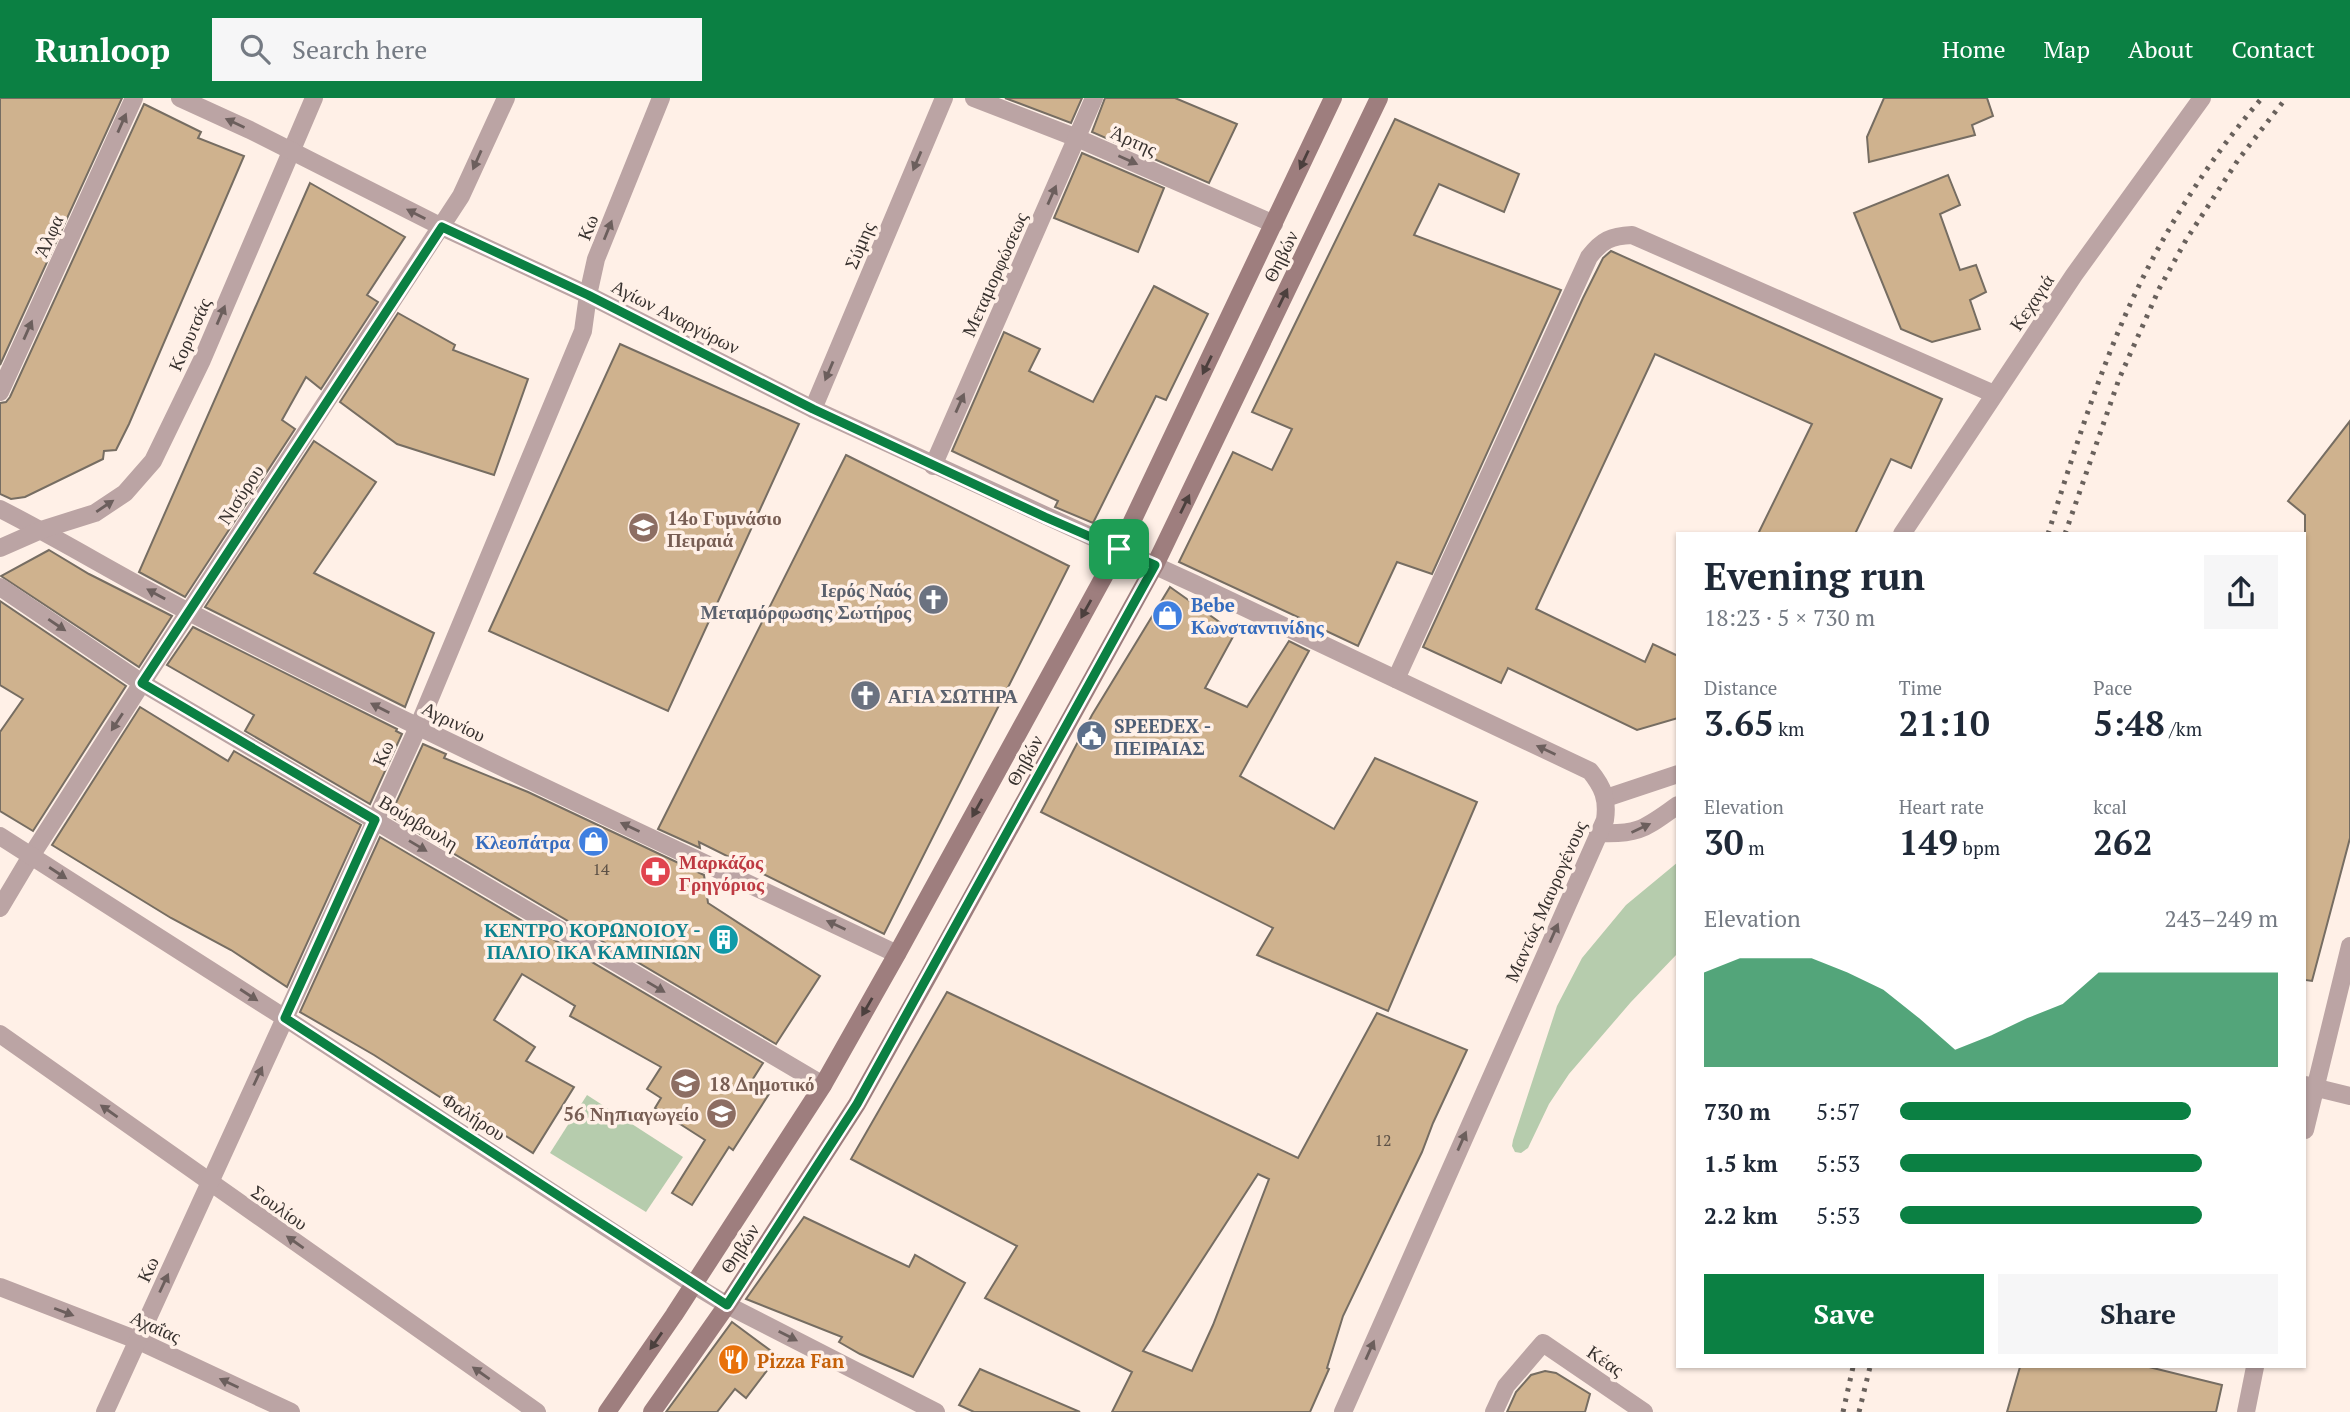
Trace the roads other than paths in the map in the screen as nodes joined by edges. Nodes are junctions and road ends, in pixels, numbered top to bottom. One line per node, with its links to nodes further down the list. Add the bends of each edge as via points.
1 (134, 98): 17 (street, Άλφα, one-way to 1)
2 (180, 98): 13 (street, Αγίων Αναργύρων, one-way to 2)
3 (314, 98): 13 (street, Κορυτσάς)
4 (506, 98): 15 (street, Νισύρου, one-way to 15)
5 (661, 98): 16 (street, Κω, one-way to 5, via 596,259)
6 (944, 98): 19 (street, Σύμης, one-way to 19)
7 (974, 98): 12 (street, Άρτης)
8 (1094, 98): 12 (street, Μεταμορφώσεως)
9 (1333, 98): 14 (main road, Θηβών, one-way to 14)
10 (1379, 98): 26 (main road, Θηβών, one-way to 10)
11 (2202, 98): 18 (street, Κεχαγιά)
12 (1077, 138): 14 (street, Άρτης, one-way to 14); 20 (street, Μεταμορφώσεως, one-way to 12)
13 (289, 151): 15 (street, Αγίων Αναργύρων, one-way to 13); 22 (street, Κορυτσάς, one-way to 13, via 94,513 125,493 153,461 202,360)
14 (1274, 225): 25 (main road, Θηβών, one-way to 25)
15 (442, 227): 16 (street, Αγίων Αναργύρων); 28 (street, Νισύρου)
16 (588, 295): 19 (street, Αγίων Αναργύρων); 31 (street, Κω, via 583,331)
17 (0, 392)
18 (1994, 394): 23 (street, Κεχαγιά); 29 (street, via 1632,236 1606,238 1589,257)
19 (813, 409): 20 (street, Αγίων Αναργύρων)
20 (933, 466): 25 (street, Αγίων Αναργύρων)
21 (0, 509): 22 (street, Αγρινίου)
22 (41, 530): 24 (street, Κορυτσάς); 28 (street, Αγρινίου, one-way to 22)
23 (1903, 532)
24 (0, 548)
25 (1119, 549): 26 (street, Αγίων Αναργύρων); 41 (main road, Θηβών, one-way to 41)
26 (1155, 565): 29 (street); 51 (main road, Θηβών, via 857,1104)
27 (0, 587): 30 (street, Βούρβουλη, one-way to 30)
28 (188, 612): 30 (street, Νισύρου); 31 (street, Αγρινίου, one-way to 28)
29 (1396, 678): 33 (street, one-way to 29, via 1590,771)
30 (142, 683): 35 (street, Βούρβουλη); 38 (street, Νισύρου, one-way to 38)
31 (418, 727): 35 (street, Κω); 41 (street, Αγρινίου, one-way to 31)
32 (1676, 775): 33 (street)
33 (1606, 797): 36 (street, Μαντώς Μαυρογένους, via 1605,820)
34 (1676, 806): 36 (street, one-way to 34, via 1640,830)
35 (375, 820): 42 (street, Κω); 44 (street, Βούρβουλη, one-way to 44)
36 (1598, 834): 60 (street, Μαντώς Μαυρογένους, one-way to 36)
37 (0, 836): 38 (street, Φαλήρου)
38 (31, 856): 39 (street, Νισύρου); 42 (street, Φαλήρου, one-way to 42)
39 (0, 908)
40 (2350, 946): 45 (street)
41 (897, 954): 44 (main road, Θηβών, one-way to 44)
42 (285, 1018): 48 (street, Κω, one-way to 42); 49 (street, Φαλήρου)
43 (0, 1034): 48 (street, Σουλίου, one-way to 43)
44 (823, 1085): 49 (main road, Θηβών)
45 (2309, 1086): 46 (street); 47 (street)
46 (2350, 1097)
47 (2306, 1119)
48 (209, 1183): 52 (street, Κω, one-way to 48); 56 (street, Σουλίου, one-way to 48)
49 (694, 1285): 51 (street, Φαλήρου); 57 (main road, Θηβών, one-way to 57)
50 (0, 1287): 52 (street, Αχαΐας, one-way to 52)
51 (727, 1305): 58 (main road, Θηβών); 59 (street, Φαλήρου, one-way to 59)
52 (138, 1340): 54 (street, Κω); 55 (street, Αχαΐας, one-way to 52)
53 (2255, 1368): 63 (street)
54 (105, 1412)
55 (291, 1412)
56 (537, 1412)
57 (607, 1412)
58 (652, 1412)
59 (936, 1412)
60 (1342, 1412)
61 (1494, 1412): 62 (street, Κέας, via 1506,1386 1543,1343)
62 (1644, 1412)
63 (2246, 1412)

